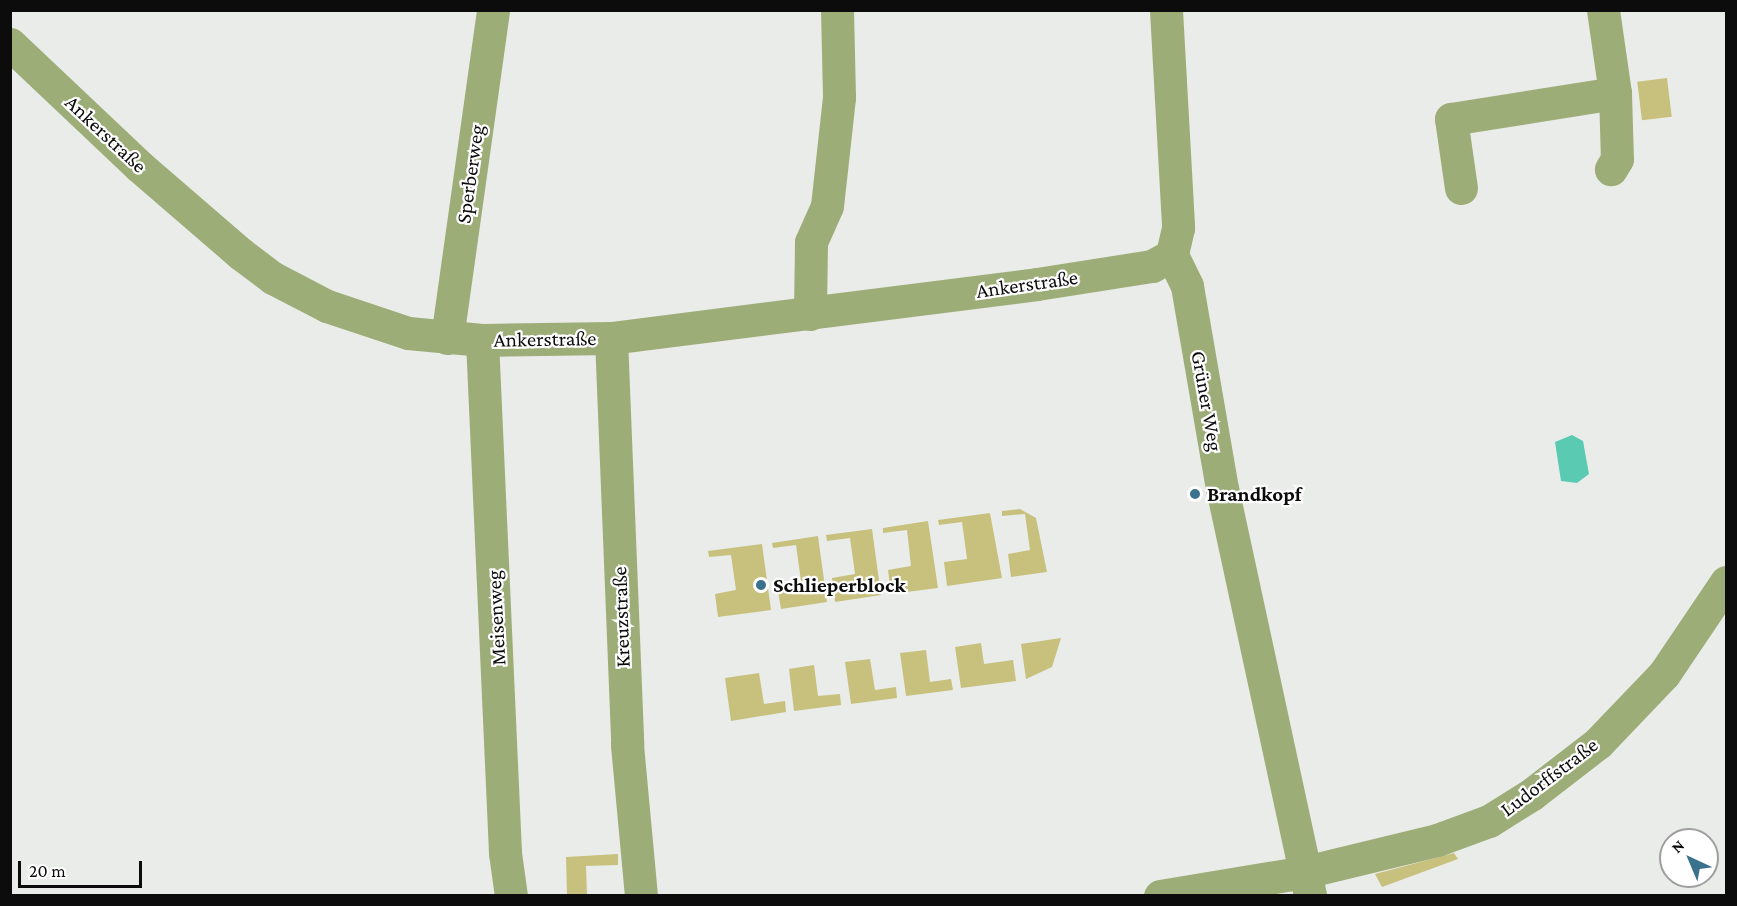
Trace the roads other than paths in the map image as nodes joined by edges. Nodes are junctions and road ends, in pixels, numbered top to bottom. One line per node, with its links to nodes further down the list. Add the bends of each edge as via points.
1 (493, 10): 11 (street, Sperberweg)
2 (837, 10): 10 (street, via 839,97 827,206 811,242)
3 (1166, 10): 9 (street, via 1178,228)
4 (1604, 10): 6 (street)
5 (10, 44): 11 (street, Ankerstraße, via 189,210 273,278 327,306 378,324)
6 (1615, 93): 7 (street, via 1617,159); 8 (street, via 1451,119)
7 (1611, 169)
8 (1461, 188)
9 (1172, 255): 10 (street, Ankerstraße, via 1152,266); 15 (street, Grüner Weg, via 1187,286 1222,488)
10 (810, 314): 12 (street, Ankerstraße)
11 (447, 338): 13 (street, Ankerstraße)
12 (611, 338): 13 (street, Ankerstraße); 17 (street, Kreuzstraße, via 627,745)
13 (482, 340): 16 (street, Meisenweg, via 505,853)
14 (1726, 582): 15 (street, Ludorffstraße, via 1664,674 1598,743 1532,794 1489,821)
15 (1308, 884): 18 (street, Ludorffstraße)
16 (511, 896)
17 (641, 896)
18 (1160, 896)

